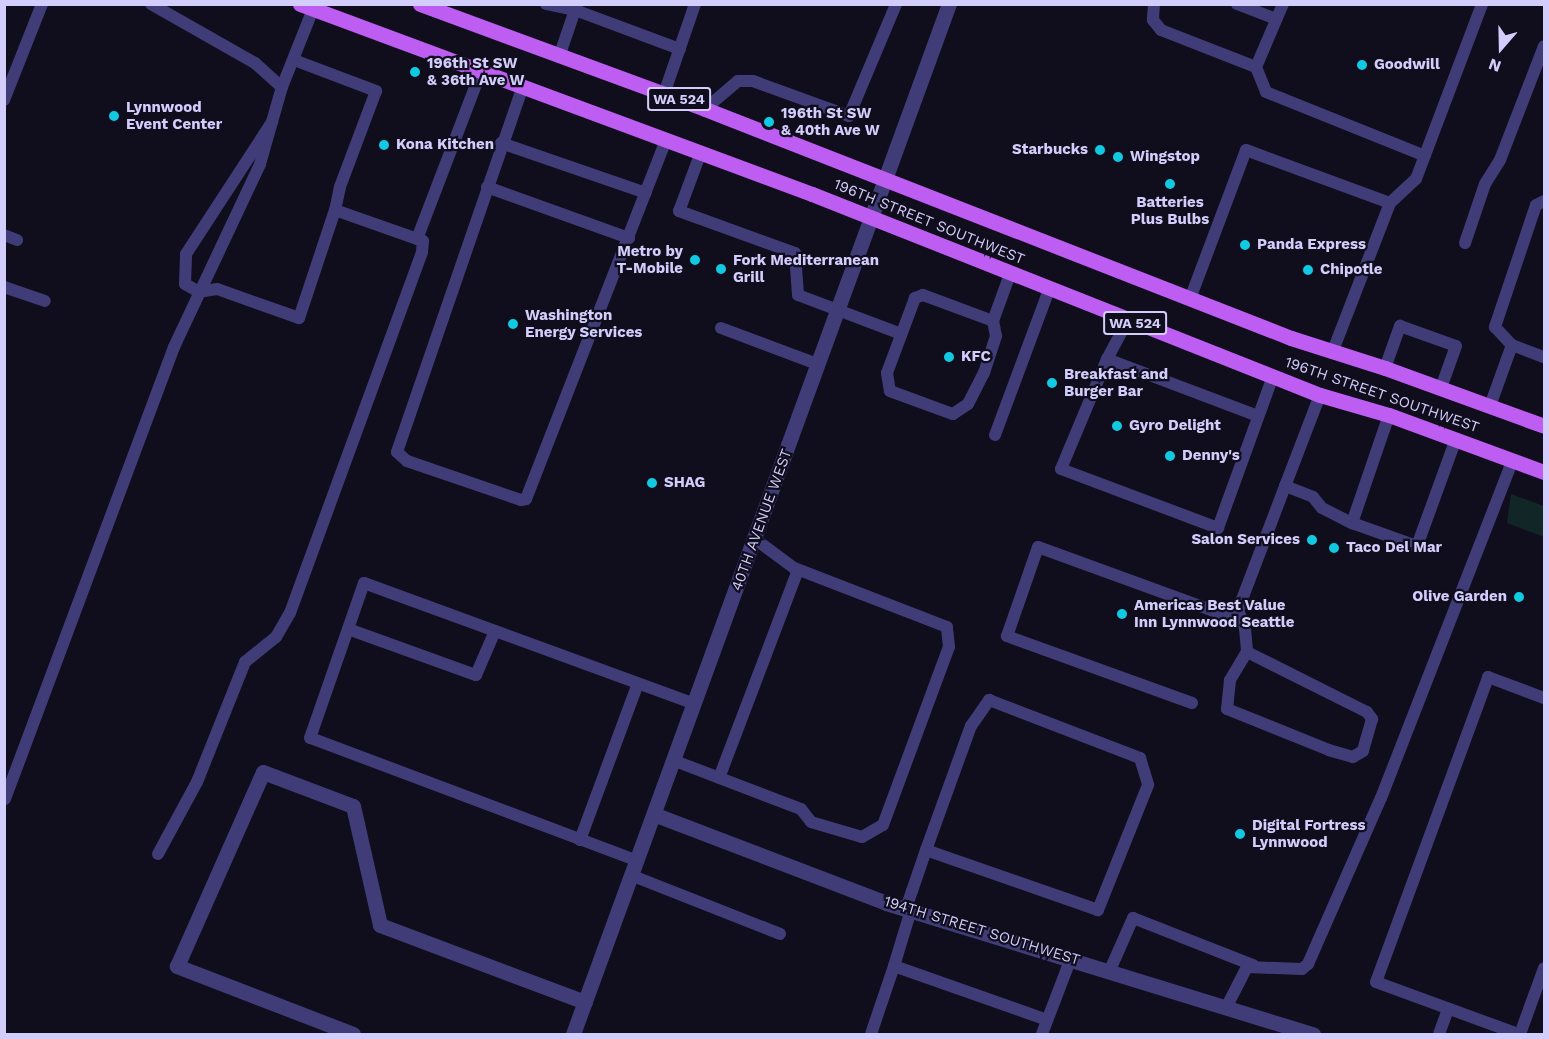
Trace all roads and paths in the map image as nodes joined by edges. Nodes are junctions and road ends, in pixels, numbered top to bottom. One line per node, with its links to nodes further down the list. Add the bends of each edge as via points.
1 (42, 4): 25 (lane)
2 (151, 4): 23 (lane, via 255,63)
3 (420, 4): 14 (main road, 196TH STREET SOUTHWEST / WA 524)
4 (546, 4): 13 (lane)
5 (696, 4): 17 (lane)
6 (896, 4): 26 (lane, via 849,116 753,81 738,81)
7 (949, 4): 32 (street, 40TH AVENUE WEST)
8 (1154, 4): 20 (lane, via 1153,20 1161,30)
9 (1237, 4): 15 (lane)
10 (1283, 4): 15 (lane)
11 (1482, 4): 31 (lane)
12 (307, 7): 19 (lane); 21 (main road, 196TH STREET SOUTHWEST / WA 524)
13 (576, 7): 17 (lane); 18 (lane)
14 (450, 9): 18 (main road, 196TH STREET SOUTHWEST / WA 524)
15 (1276, 20): 20 (lane)
16 (1545, 46): 43 (lane, via 1500,160 1485,184)
17 (680, 49): 24 (lane)
18 (560, 54): 24 (main road, 196TH STREET SOUTHWEST / WA 524)
19 (294, 60): 23 (lane); 37 (lane, via 376,91)
20 (1256, 67): 31 (lane, via 1266,92)
21 (481, 71): 22 (main road, 196TH STREET SOUTHWEST / WA 524); 41 (lane)
22 (523, 86): 28 (main road, 196TH STREET SOUTHWEST / WA 524); 29 (lane)
23 (282, 87): 27 (lane)
24 (664, 94): 26 (main road, 196TH STREET SOUTHWEST / WA 524)
25 (4, 100)
26 (705, 109): 32 (main road, 196TH STREET SOUTHWEST / WA 524)
27 (272, 122): 47 (lane, via 256,174); 47 (lane, via 186,254 185,284)
28 (666, 139): 30 (main road, 196TH STREET SOUTHWEST / WA 524); 34 (lane)
29 (501, 143): 33 (lane); 34 (lane)
30 (701, 152): 38 (main road, 196TH STREET SOUTHWEST / WA 524); 50 (lane, via 679,211 795,253 798,295)
31 (1425, 156): 36 (lane, via 1416,179)
32 (884, 179): 38 (street, 40TH AVENUE WEST); 48 (main road, 196TH STREET SOUTHWEST / WA 524)
33 (487, 187): 40 (lane); 40 (lane, via 397,452 407,461 526,499)
34 (646, 193): 40 (lane)
35 (1545, 201): 55 (lane, via 1536,205 1495,327)
36 (1390, 203): 48 (lane, via 1246,150); 56 (lane)
37 (335, 210): 41 (lane); 47 (lane, via 299,318 217,289)
38 (870, 216): 44 (main road, 196TH STREET SOUTHWEST / WA 524); 50 (street, 40TH AVENUE WEST)
39 (4, 235): 42 (lane)
40 (629, 238)
41 (417, 239): 90 (lane, via 423,241 422,252 290,613 276,638 246,662 197,782)
42 (17, 240)
43 (1465, 243)
44 (1010, 274): 46 (main road, 196TH STREET SOUTHWEST / WA 524); 52 (lane)
45 (4, 287): 49 (lane)
46 (1049, 290): 51 (main road, 196TH STREET SOUTHWEST / WA 524); 68 (lane)
47 (199, 292): 86 (lane, via 174,347)
48 (1190, 299): 56 (main road, 196TH STREET SOUTHWEST / WA 524)
49 (45, 301)
50 (837, 310): 54 (lane); 59 (street, 40TH AVENUE WEST)
51 (1128, 320): 58 (lane); 61 (main road, 196TH STREET SOUTHWEST / WA 524)
52 (993, 321): 54 (lane, via 923,295 915,298); 54 (lane, via 996,336 984,373 968,404 953,414 890,391 887,373)
53 (721, 328): 59 (lane)
54 (901, 334)
55 (1512, 345): 57 (lane); 64 (lane)
56 (1332, 353): 60 (main road, 196TH STREET SOUTHWEST / WA 524)
57 (1545, 357)
58 (1107, 359): 66 (lane); 66 (lane, via 1061,470 1218,528)
59 (818, 364): 74 (street, 40TH AVENUE WEST)
60 (1385, 368): 62 (main road, 196TH STREET SOUTHWEST / WA 524); 62 (lane, via 1400,326 1456,346)
61 (1273, 376): 63 (main road, 196TH STREET SOUTHWEST / WA 524); 66 (lane)
62 (1441, 388): 64 (main road, 196TH STREET SOUTHWEST / WA 524)
63 (1320, 394): 65 (main road, 196TH STREET SOUTHWEST / WA 524); 72 (lane)
64 (1490, 406): 67 (main road, 196TH STREET SOUTHWEST / WA 524)
65 (1389, 415): 69 (main road, 196TH STREET SOUTHWEST / WA 524); 73 (lane)
66 (1258, 416)
67 (1545, 426)
68 (995, 435)
69 (1456, 440): 70 (main road, 196TH STREET SOUTHWEST / WA 524); 73 (lane, via 1417,546)
70 (1513, 460): 71 (main road, 196TH STREET SOUTHWEST / WA 524); 95 (lane, via 1381,798 1308,964 1302,969)
71 (1545, 472)
72 (1285, 486): 73 (lane, via 1313,497 1322,508); 76 (lane)
73 (1352, 523)
74 (755, 539): 75 (lane); 83 (street, 40TH AVENUE WEST)
75 (798, 570): 85 (lane); 85 (lane, via 947,627 949,647 883,825 862,837 812,822 801,808)
76 (1238, 610): 79 (lane, via 1245,628); 82 (lane, via 1228,616 1038,546 1007,636)
77 (348, 629): 78 (lane, via 476,675); 78 (lane, via 364,583); 88 (lane, via 310,738)
78 (495, 631): 80 (lane)
79 (1246, 652): 79 (lane, via 1367,712 1372,719 1363,751 1353,757 1227,709 1230,680)
80 (638, 683): 83 (lane); 88 (lane)
81 (1545, 698): 101 (lane, via 1488,677 1376,982)
82 (1192, 703)
83 (695, 704): 84 (street, 40TH AVENUE WEST)
84 (675, 761): 85 (lane); 87 (street, 40TH AVENUE WEST)
85 (719, 778)
86 (5, 799)
87 (656, 815): 91 (street, 40TH AVENUE WEST); 92 (street, 194TH STREET SOUTHWEST)
88 (580, 840): 91 (lane)
89 (926, 850): 89 (lane, via 971,726 989,700 1140,758 1148,785 1098,910); 92 (lane)
90 (158, 854)
91 (636, 868): 93 (lane); 99 (street, 40TH AVENUE WEST)
92 (908, 909): 94 (street, 194TH STREET SOUTHWEST); 96 (lane)
93 (780, 934)
94 (1071, 958): 98 (street, 194TH STREET SOUTHWEST); 102 (lane)
95 (1254, 965): 98 (lane, via 1133,918); 100 (lane, via 1241,972)
96 (894, 966): 102 (lane); 105 (lane)
97 (1545, 968): 109 (lane)
98 (1110, 970): 100 (street, 194TH STREET SOUTHWEST)
99 (585, 1002): 103 (street, via 380,925 353,806 263,772 177,966); 104 (street, 40TH AVENUE WEST)
100 (1227, 1006): 107 (street, 194TH STREET SOUTHWEST)
101 (1448, 1009): 108 (lane); 109 (lane)
102 (1047, 1020): 106 (lane)
103 (353, 1035)
104 (573, 1035)
105 (871, 1035)
106 (1042, 1035)
107 (1313, 1035)
108 (1439, 1035)
109 (1519, 1035)

